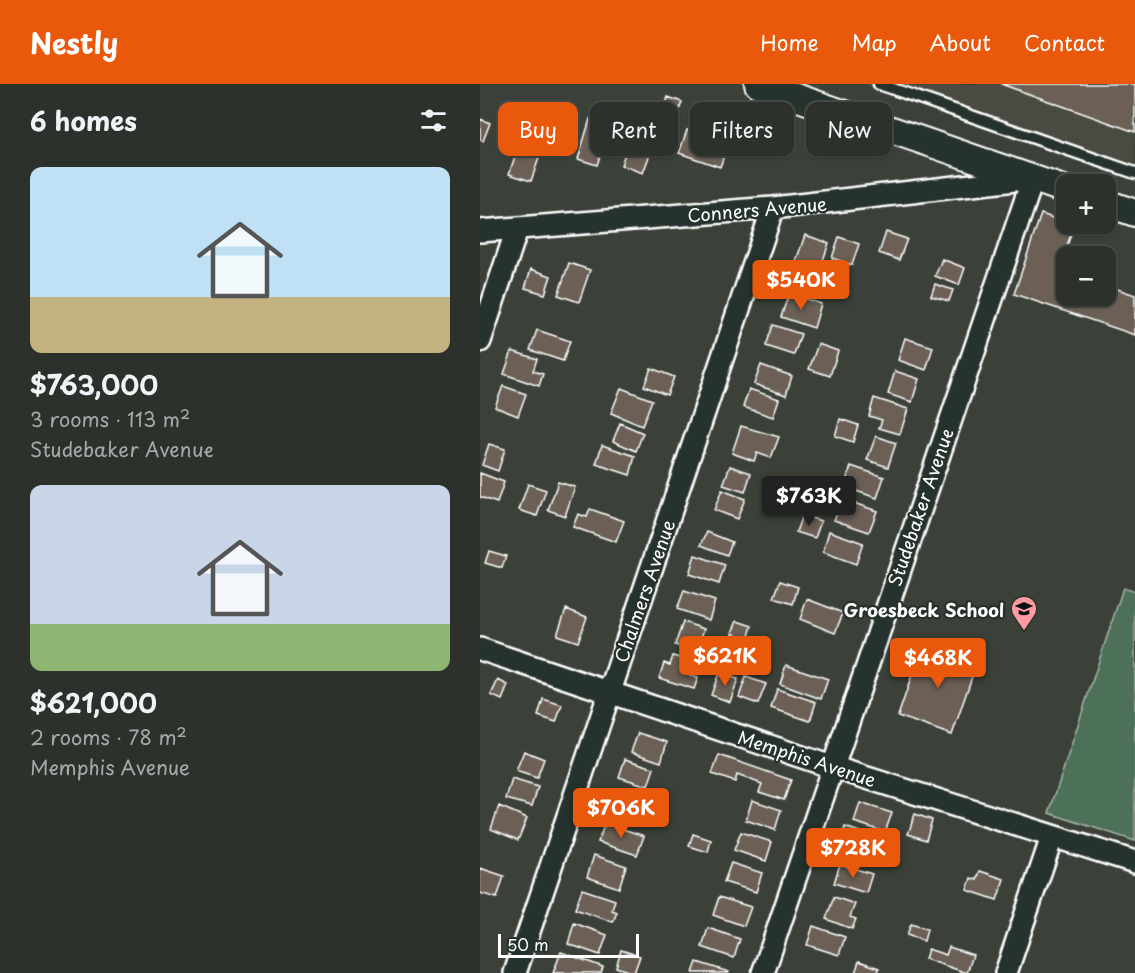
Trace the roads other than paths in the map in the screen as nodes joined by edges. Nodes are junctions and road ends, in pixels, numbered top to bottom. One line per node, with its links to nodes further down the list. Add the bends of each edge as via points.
1 (758, 84): 4 (street)
2 (879, 84): 3 (lane)
3 (1135, 173)
4 (1033, 178): 5 (street); 7 (street, Conners Avenue); 14 (street, Studebaker Avenue)
5 (1056, 186)
6 (1116, 206): 8 (street)
7 (773, 208): 9 (street, Conners Avenue); 13 (street, Chalmers Avenue)
8 (1135, 213)
9 (517, 229): 10 (street, Conners Avenue); 11 (street)
10 (480, 231)
11 (480, 341)
12 (480, 649): 13 (street, Memphis Avenue)
13 (609, 693): 14 (street, Memphis Avenue); 17 (street, Chalmers Avenue)
14 (832, 767): 15 (street, Memphis Avenue); 18 (street, Studebaker Avenue)
15 (1052, 837): 16 (street, Memphis Avenue); 19 (street)
16 (1135, 862)
17 (514, 973)
18 (763, 973)
19 (1006, 973)

